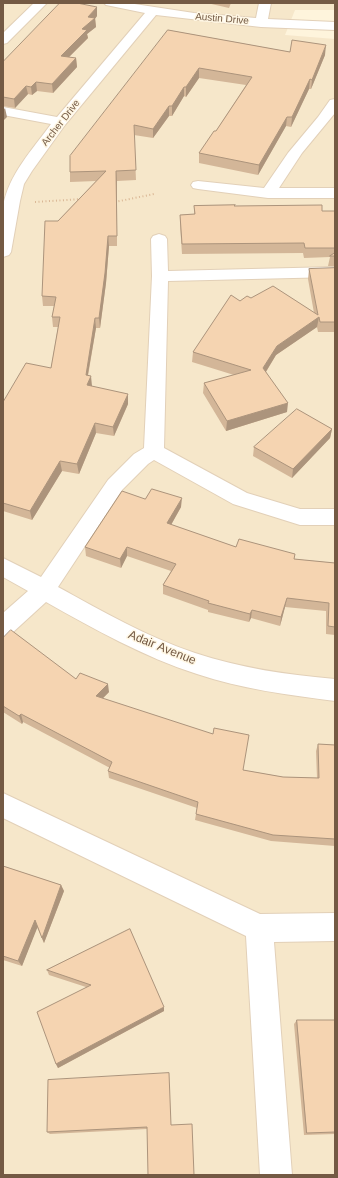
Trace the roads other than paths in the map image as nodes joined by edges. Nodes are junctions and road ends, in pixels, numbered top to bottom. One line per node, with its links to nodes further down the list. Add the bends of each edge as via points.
1 (40, 3): 7 (street)
2 (110, 3): 4 (street, Austin Drive)
3 (265, 3): 5 (street)
4 (153, 11): 5 (street, Austin Drive); 10 (street, Archer Drive)
5 (260, 23): 6 (street, Austin Drive)
6 (335, 26)
7 (3, 40)
8 (335, 103): 12 (street, via 325,120 297,151)
9 (3, 111): 10 (street)
10 (60, 122): 15 (street, Archer Drive, via 17,184)
11 (198, 185): 12 (street)
12 (268, 193): 13 (street)
13 (335, 193)
14 (158, 239): 17 (street)
15 (3, 252)
16 (335, 272): 17 (street)
17 (160, 276): 18 (street)
18 (154, 451): 19 (street, via 240,498 300,517); 21 (street, via 141,459 115,485)
19 (335, 517)
20 (3, 567): 21 (street, Adair Avenue)
21 (44, 590): 22 (street); 23 (street, Adair Avenue, via 109,625 179,658 237,675)
22 (3, 627)
23 (335, 690)
24 (3, 805): 26 (street)
25 (335, 927): 26 (street)
26 (259, 928): 27 (street)
27 (276, 1175)

